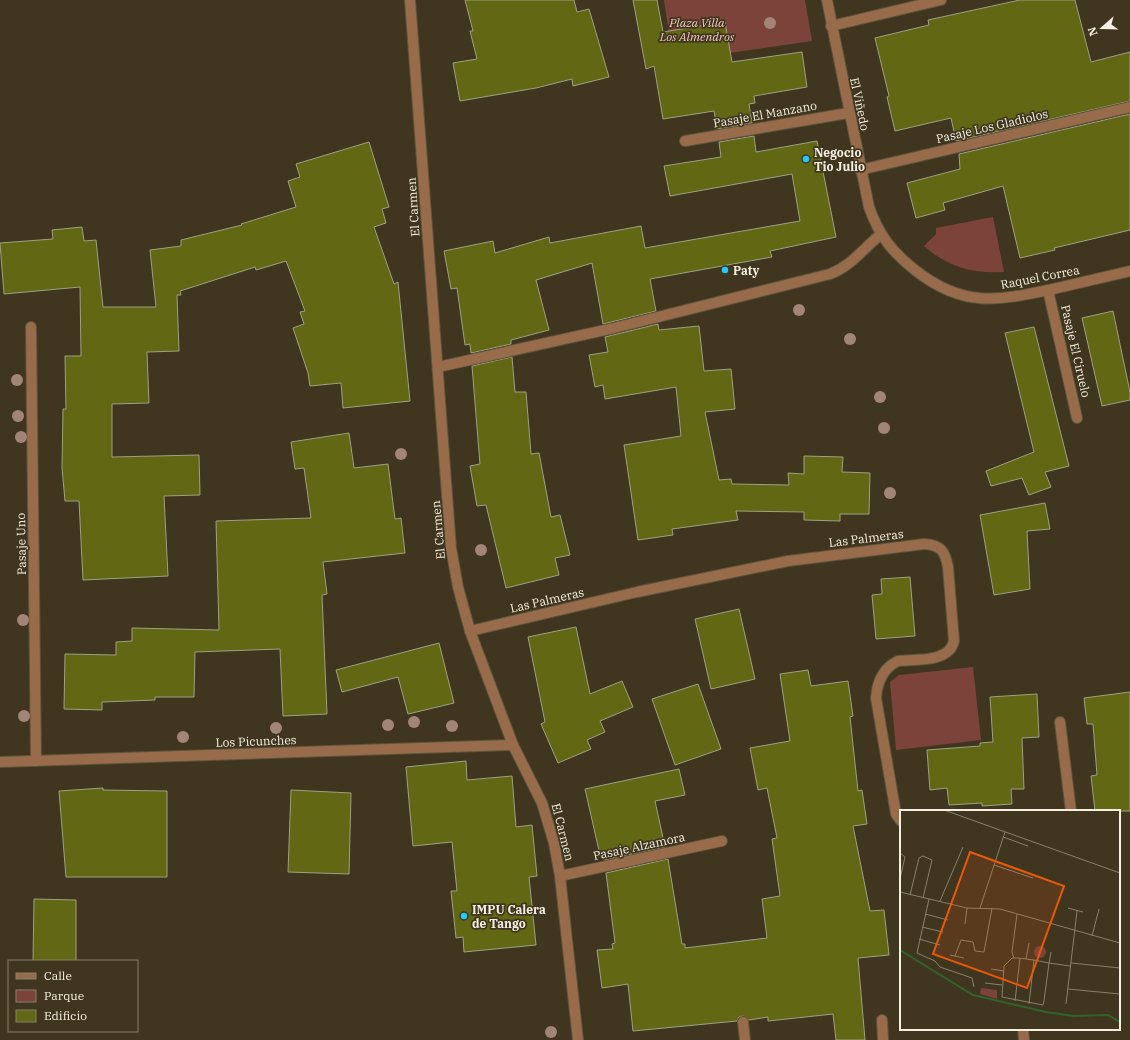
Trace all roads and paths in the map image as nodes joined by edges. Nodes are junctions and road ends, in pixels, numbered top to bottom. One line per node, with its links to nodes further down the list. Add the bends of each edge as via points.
1 (410, 0): 13 (street, El Carmen)
2 (827, 0): 4 (street, El Viñedo)
3 (941, 0): 4 (street)
4 (831, 26): 6 (street, El Viñedo)
5 (1130, 107): 8 (street, Pasaje Los Gladiolos)
6 (848, 113): 7 (street, Pasaje El Manzano); 8 (street, El Viñedo)
7 (685, 140)
8 (860, 170): 9 (street, El Viñedo, via 869,207)
9 (880, 235): 11 (street, Raquel Correa, via 892,250 919,273 956,294 1001,299); 13 (street, via 851,263 830,274 614,328)
10 (1130, 271): 11 (street, Raquel Correa)
11 (1048, 290): 14 (street, Pasaje El Ciruelo)
12 (31, 327): 18 (street, Pasaje Uno)
13 (438, 367): 15 (street, El Carmen, via 451,548)
14 (1077, 418)
15 (470, 631): 17 (street, El Carmen); 21 (street, Las Palmeras, via 637,592 788,561 924,544 935,545 942,550 947,563 953,647 950,652 941,656 891,664 876,688 896,814)
16 (1060, 722): 20 (street)
17 (513, 745): 18 (street, Los Picunches); 23 (street, El Carmen, via 542,803)
18 (36, 761): 19 (street, Los Picunches)
19 (0, 762)
20 (1071, 810)
21 (900, 820)
22 (722, 841): 23 (street, Pasaje Alzamora)
23 (560, 876): 27 (street, El Carmen)
24 (882, 1020): 29 (street)
25 (743, 1022): 28 (street)
26 (1023, 1030): 30 (street)
27 (578, 1040)
28 (745, 1040)
29 (883, 1040)
30 (1024, 1040)

